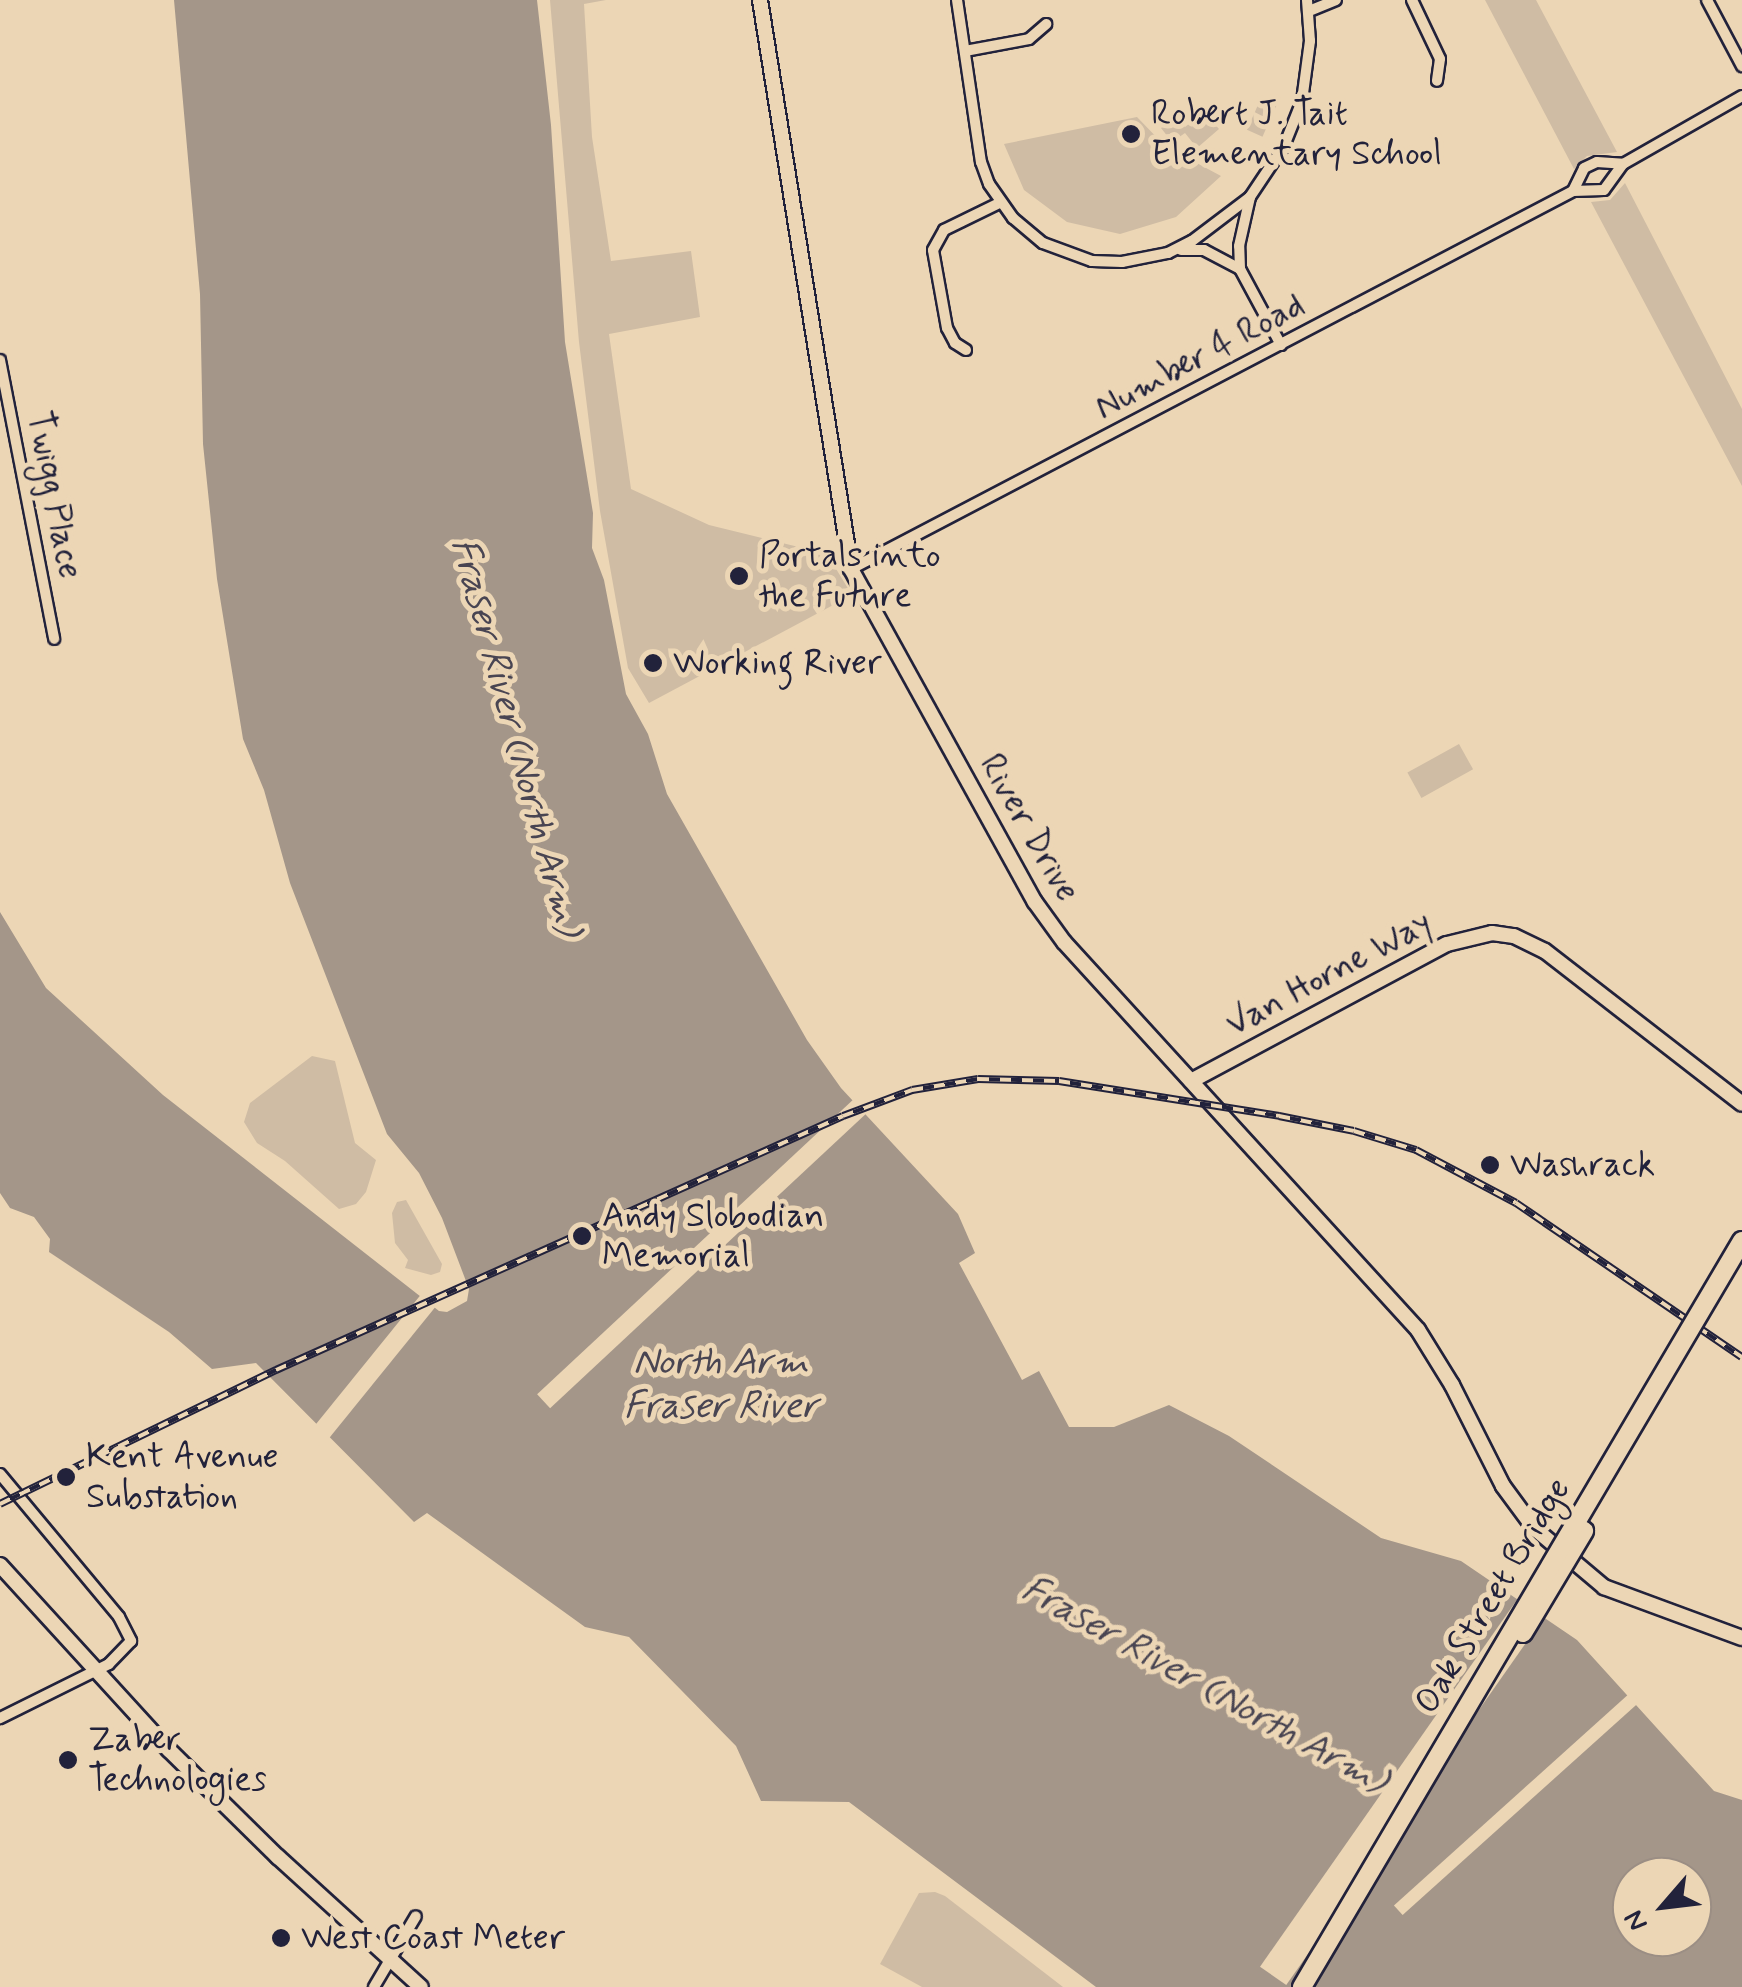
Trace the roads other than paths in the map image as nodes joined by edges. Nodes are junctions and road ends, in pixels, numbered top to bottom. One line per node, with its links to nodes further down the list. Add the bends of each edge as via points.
1 (760, 0): 21 (street, River Drive)
2 (956, 0): 8 (street)
3 (1336, 0): 6 (street)
4 (1412, 0): 10 (street, via 1440,59)
5 (1707, 0): 9 (street)
6 (1308, 5): 14 (street, via 1302,101 1284,146)
7 (1046, 24): 8 (street, via 1029,39)
8 (964, 51): 15 (street, via 981,162)
9 (1742, 66)
10 (1437, 82)
11 (1742, 96): 12 (street, Number 4 Road)
12 (1623, 164): 13 (street, Number 4 Road, via 1604,190); 13 (street, Number 4 Road, via 1584,168)
13 (1573, 191): 18 (street, Number 4 Road)
14 (1250, 197): 16 (street); 17 (street, via 1241,224)
15 (1000, 203): 16 (street, via 1026,230 1069,254 1122,262); 19 (street, via 936,239 933,264 947,328)
16 (1168, 253): 17 (street, via 1204,250)
17 (1240, 269): 18 (street)
18 (1282, 345): 21 (street, Number 4 Road)
19 (966, 350)
20 (0, 360): 22 (street, Twigg Place)
21 (852, 569): 23 (street, River Drive, via 1041,912)
22 (54, 639)
23 (1191, 1080): 24 (street, Van Horne Way, via 1447,944 1492,933 1545,950); 29 (street, River Drive, via 1418,1330 1503,1486 1546,1540 1604,1588)
24 (1742, 1104)
25 (1742, 1241): 36 (highway, Oak Street Bridge, bridge)
26 (1742, 1264): 37 (highway, Oak Street Bridge, bridge)
27 (0, 1474): 30 (street, via 129,1633 127,1648)
28 (0, 1565): 30 (street)
29 (1742, 1638)
30 (97, 1670): 31 (street); 33 (street, via 243,1823)
31 (0, 1718)
32 (416, 1916): 33 (street)
33 (390, 1959): 34 (street); 35 (street)
34 (374, 1987)
35 (421, 1987)
36 (1302, 1987)
37 (1315, 1987)

